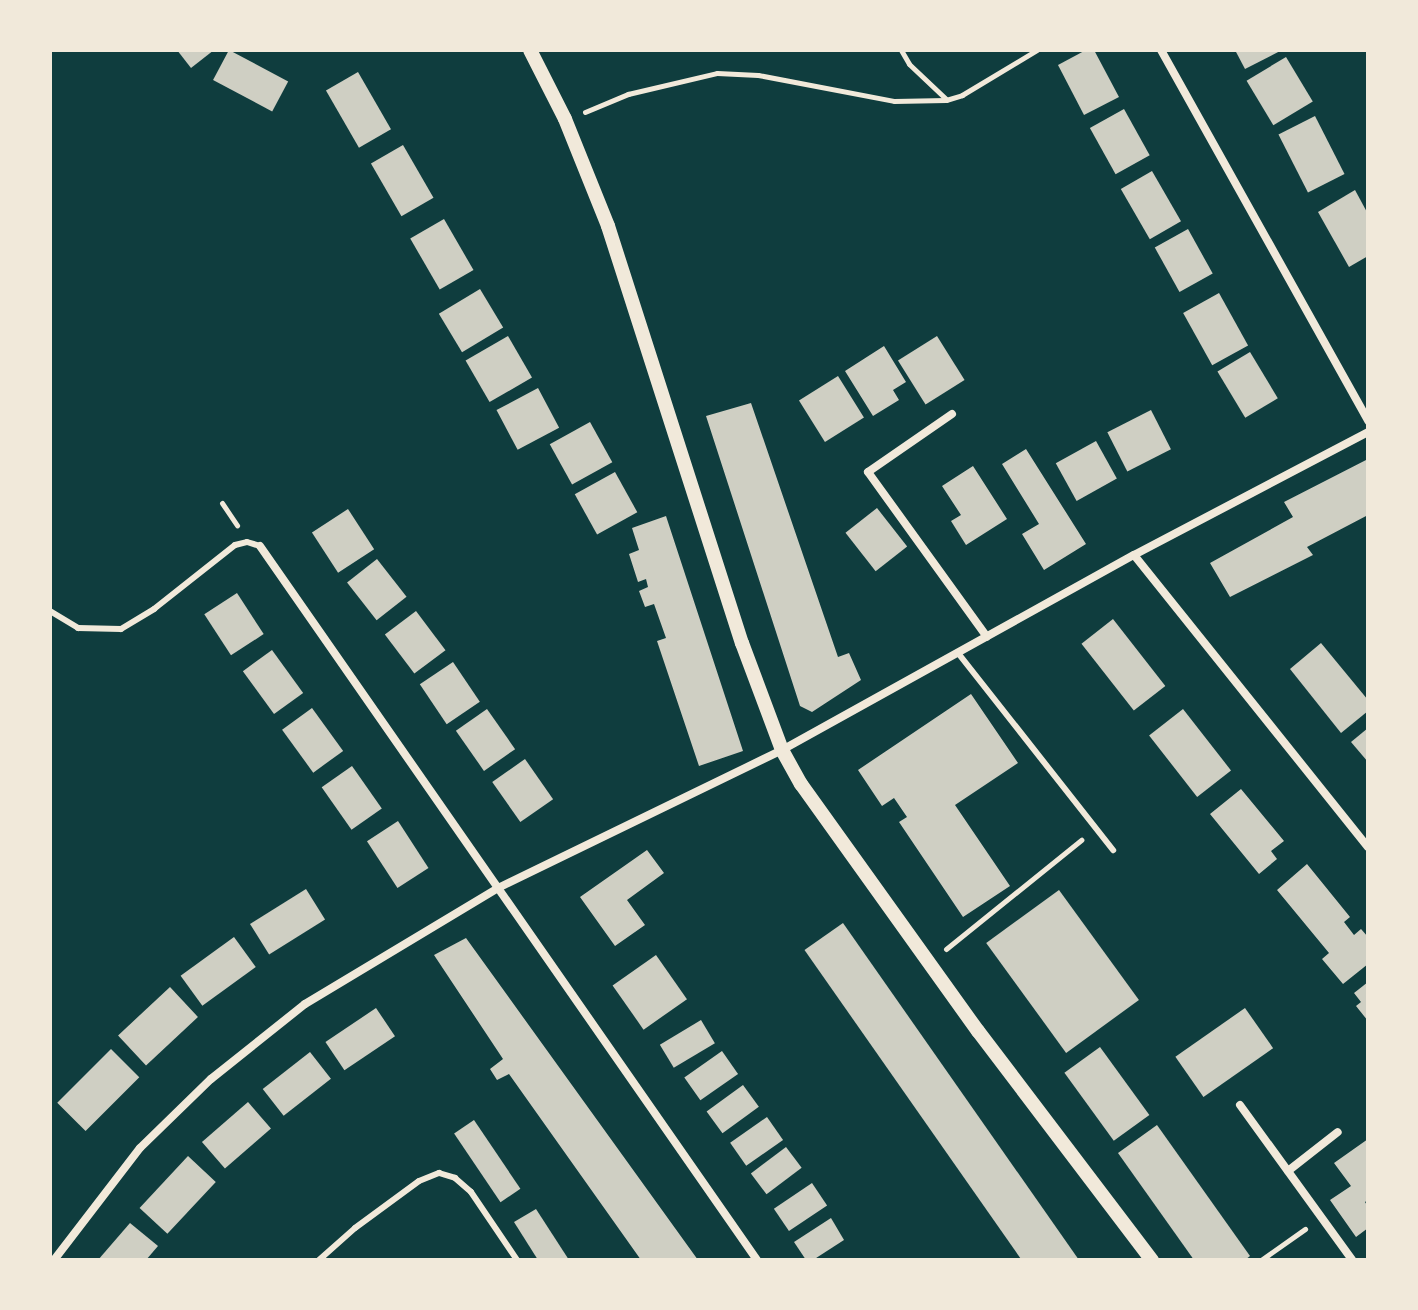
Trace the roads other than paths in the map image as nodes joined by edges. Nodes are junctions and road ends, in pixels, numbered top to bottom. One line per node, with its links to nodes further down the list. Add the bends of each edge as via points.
1 (530, 50): 11 (street, via 565,119 608,226 742,643)
2 (1161, 50): 4 (street)
3 (952, 414): 9 (street, via 868,472)
4 (1368, 421)
5 (1368, 432): 7 (street)
6 (260, 546): 8 (lane, via 235,545 121,629 78,628); 14 (street)
7 (1134, 555): 9 (street); 12 (street)
8 (50, 611)
9 (987, 637): 10 (street)
10 (958, 653): 11 (street); 13 (lane)
11 (782, 750): 14 (street); 22 (street, via 929,962)
12 (1368, 847)
13 (1113, 850)
14 (500, 887): 18 (street, via 305,1004 211,1079 140,1148); 21 (street)
15 (1240, 1105): 17 (street)
16 (1338, 1132): 17 (street)
17 (1288, 1171): 23 (street)
18 (54, 1260)
19 (319, 1260): 20 (lane, via 419,1181 439,1173 471,1192)
20 (517, 1260)
21 (757, 1260)
22 (1152, 1260)
23 (1352, 1260)

